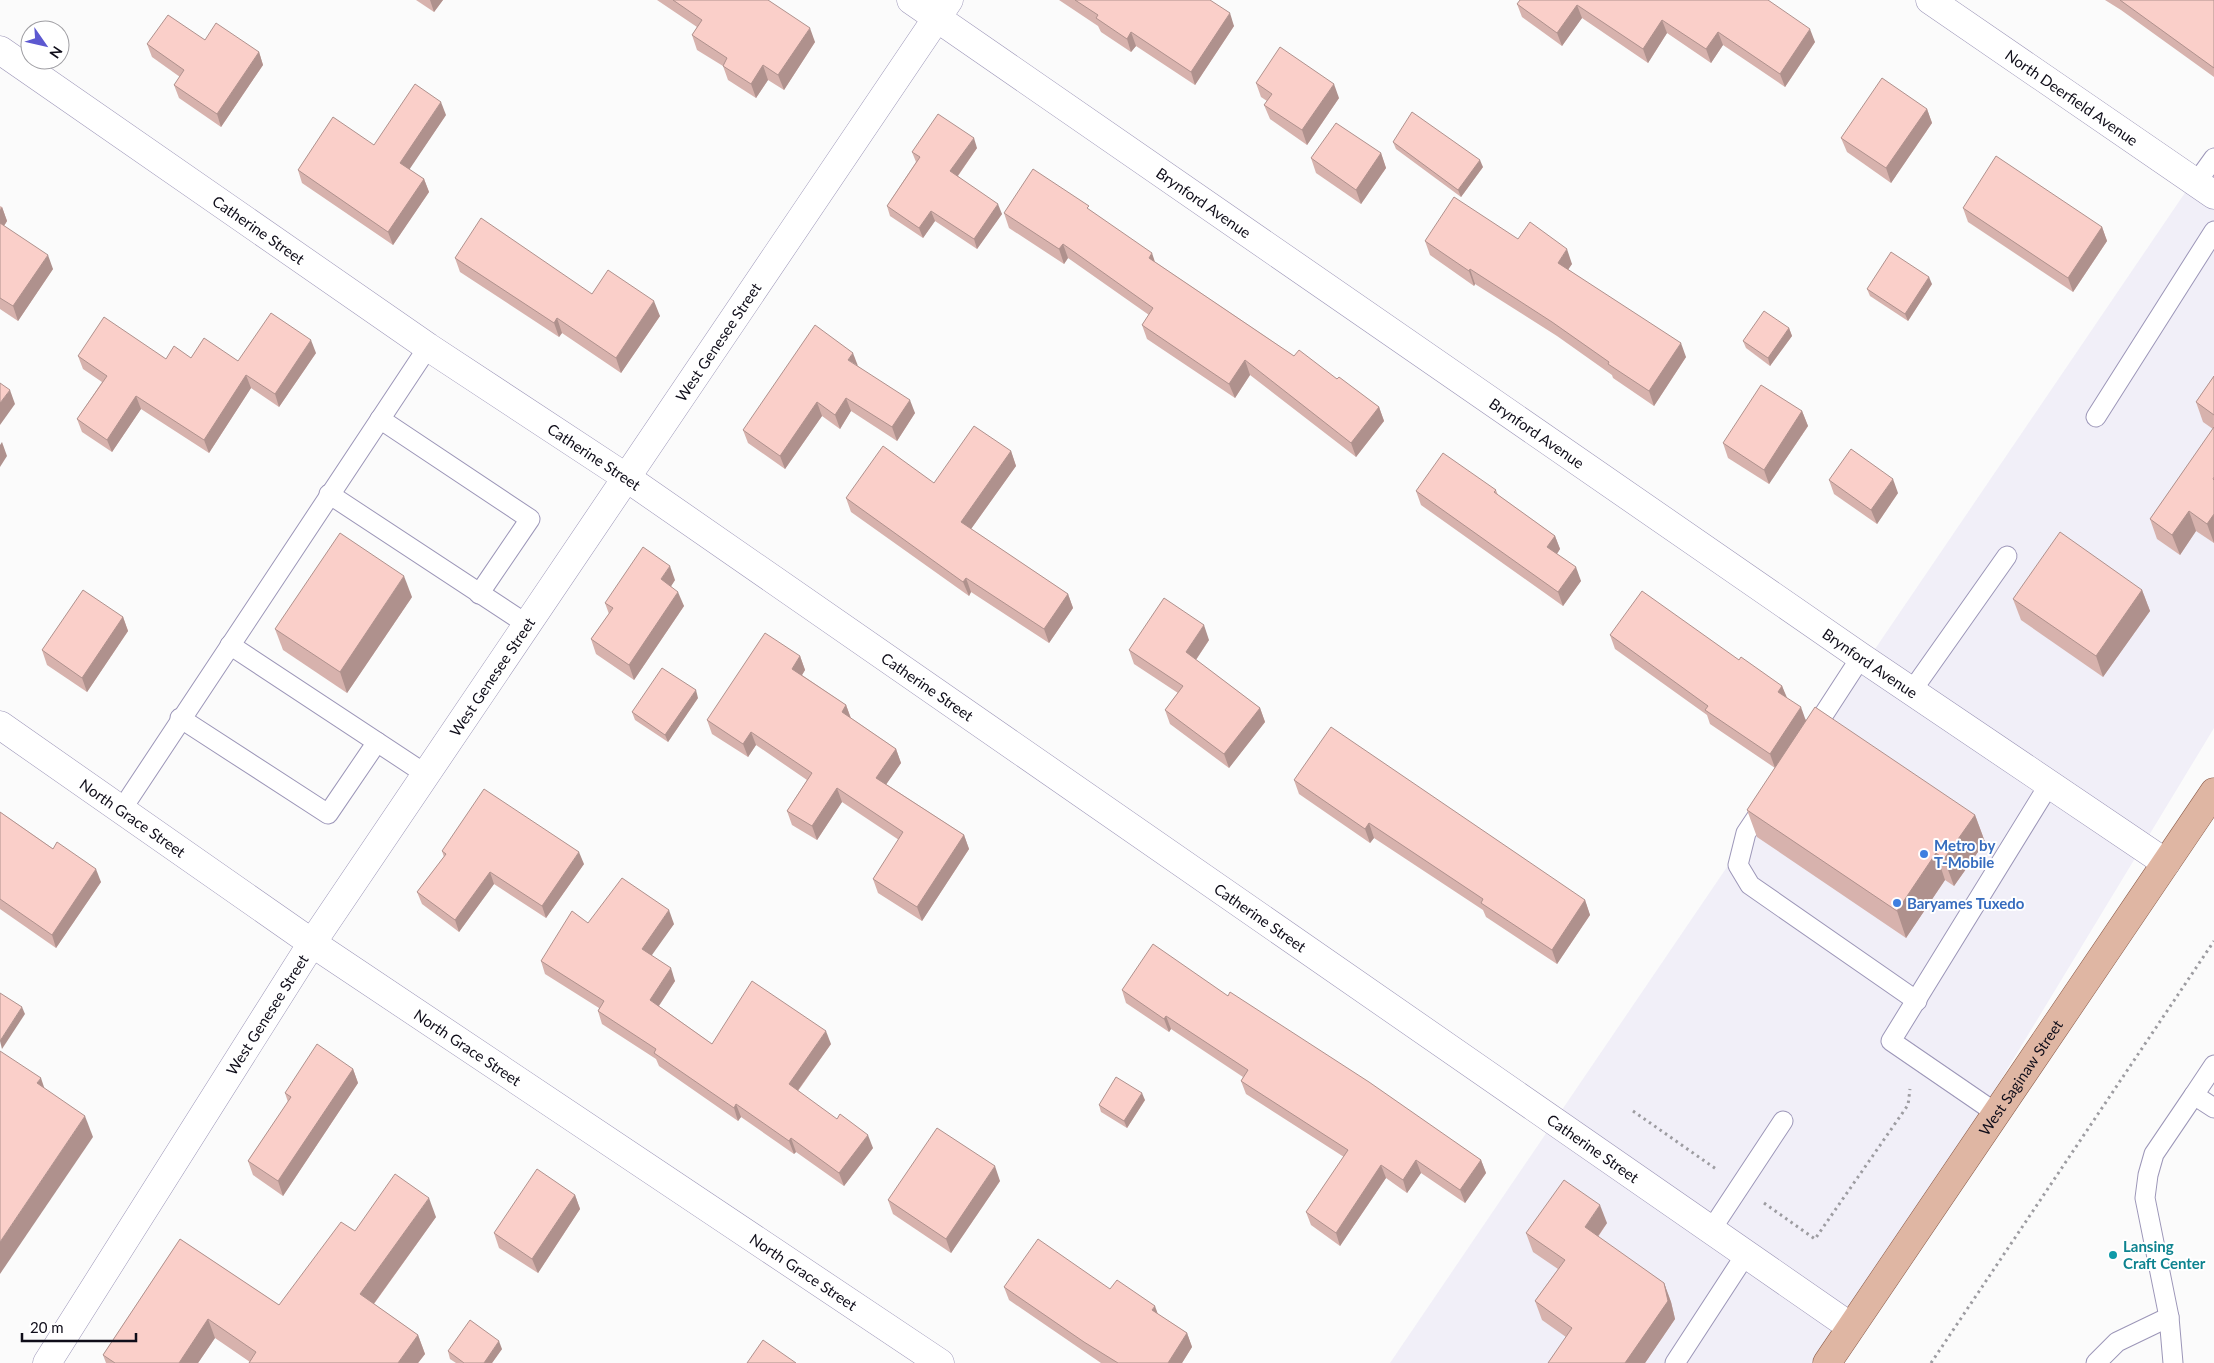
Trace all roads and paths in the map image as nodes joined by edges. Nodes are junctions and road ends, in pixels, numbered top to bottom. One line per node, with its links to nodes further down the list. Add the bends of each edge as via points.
1 (911, 0): 3 (street, Brynford Avenue)
2 (1930, 0): 6 (street, North Deerfield Avenue)
3 (943, 9): 11 (street, West Genesee Street); 17 (street, Brynford Avenue)
4 (0, 50): 8 (street, Catherine Street)
5 (2214, 158): 6 (lane)
6 (2205, 189)
7 (2214, 231): 9 (lane)
8 (428, 347): 10 (lane); 11 (street, Catherine Street)
9 (2096, 417)
10 (380, 419): 12 (lane); 14 (lane, via 530,519)
11 (627, 478): 15 (street, West Genesee Street); 40 (street, Catherine Street)
12 (329, 494): 14 (lane); 16 (lane)
13 (2007, 556): 18 (lane)
14 (479, 594): 15 (lane)
15 (528, 625): 23 (street, West Genesee Street)
16 (230, 645): 19 (lane); 21 (lane)
17 (1861, 657): 18 (street, Brynford Avenue); 22 (lane)
18 (1911, 692): 24 (street, Brynford Avenue)
19 (180, 718): 21 (lane, via 328,814); 27 (lane)
20 (0, 725): 27 (street, North Grace Street)
21 (377, 742): 23 (lane)
22 (1801, 749)
23 (427, 775): 30 (street, West Genesee Street)
24 (2050, 783): 28 (street, Brynford Avenue); 31 (lane)
25 (1774, 791): 31 (lane, via 1746,833 1738,865 1750,885)
26 (2214, 792): 28 (main road, West Saginaw Street)
27 (122, 809): 30 (street, North Grace Street)
28 (2166, 863): 37 (main road, West Saginaw Street)
29 (2214, 941): 48 (path)
30 (312, 943): 44 (street, West Genesee Street); 45 (street, North Grace Street)
31 (1917, 1001): 32 (lane, via 1891,1042)
32 (1914, 1057): 37 (lane); 39 (path, via 1908,1105 1814,1239)
33 (2214, 1065): 34 (lane)
34 (2194, 1095): 35 (lane); 42 (lane, via 2154,1154 2145,1198)
35 (2214, 1108)
36 (1633, 1111): 39 (path)
37 (1996, 1113): 43 (main road, West Saginaw Street)
38 (1783, 1121): 39 (lane)
39 (1740, 1186): 40 (lane)
40 (1711, 1230): 41 (street, Catherine Street)
41 (1746, 1254): 43 (street, Catherine Street); 46 (lane)
42 (2168, 1317): 49 (lane, via 2117,1342); 50 (lane)
43 (1851, 1327): 47 (main road, West Saginaw Street)
44 (46, 1363)
45 (940, 1363)
46 (1675, 1363)
47 (1826, 1363)
48 (1931, 1363)
49 (2096, 1363)
50 (2173, 1363)

